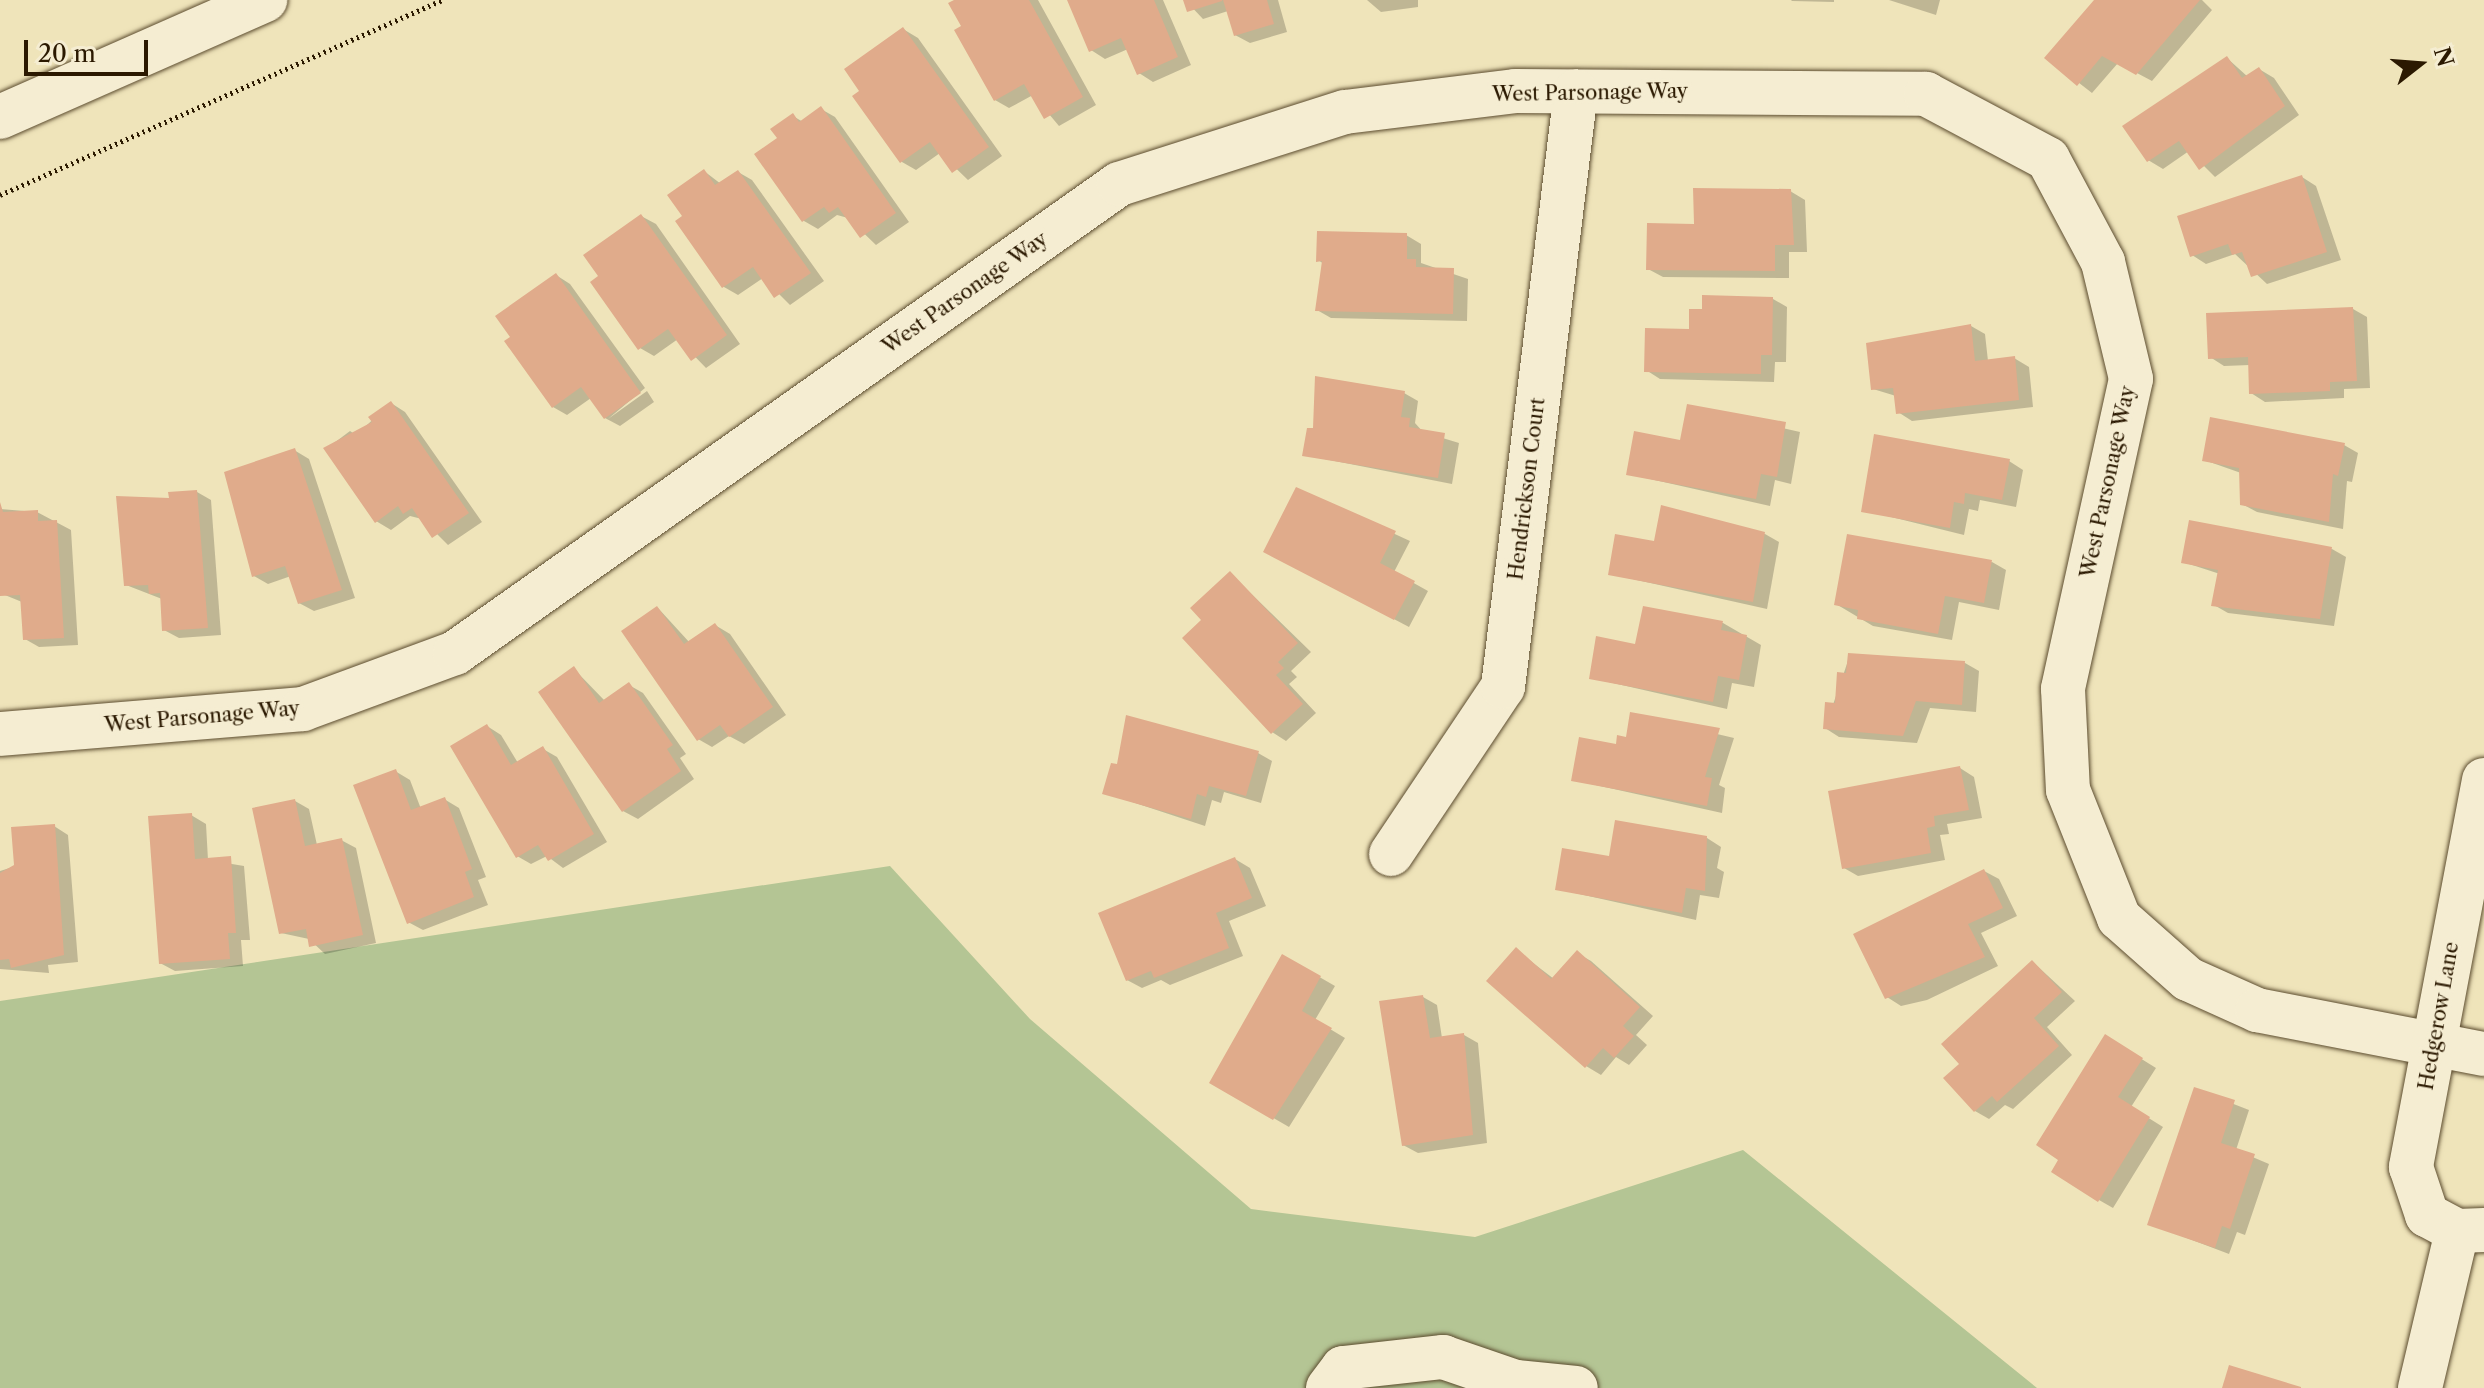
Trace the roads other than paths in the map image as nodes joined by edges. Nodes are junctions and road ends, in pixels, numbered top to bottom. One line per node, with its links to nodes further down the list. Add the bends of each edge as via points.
1 (265, 0): 3 (street)
2 (1576, 91): 4 (street, West Parsonage Way, via 1515,91 1345,112 1119,184 455,653 303,709); 6 (street, Hendrickson Court, via 1503,687); 7 (street, West Parsonage Way, via 1926,94 2048,159 2103,262 2131,379 2063,689 2068,790 2094,867 2119,918 2188,979 2257,1010)
3 (0, 117)
4 (0, 734)
5 (2484, 780): 7 (street, Hedgerow Lane)
6 (1391, 854)
7 (2433, 1045): 8 (street, West Parsonage Way); 9 (street, Hedgerow Lane, via 2411,1184 2427,1215)
8 (2484, 1054)
9 (2471, 1230): 12 (street, Hedgerow Lane)
10 (1328, 1388): 11 (street, via 1343,1368 1443,1357 1516,1382)
11 (1576, 1388)
12 (2420, 1388)

